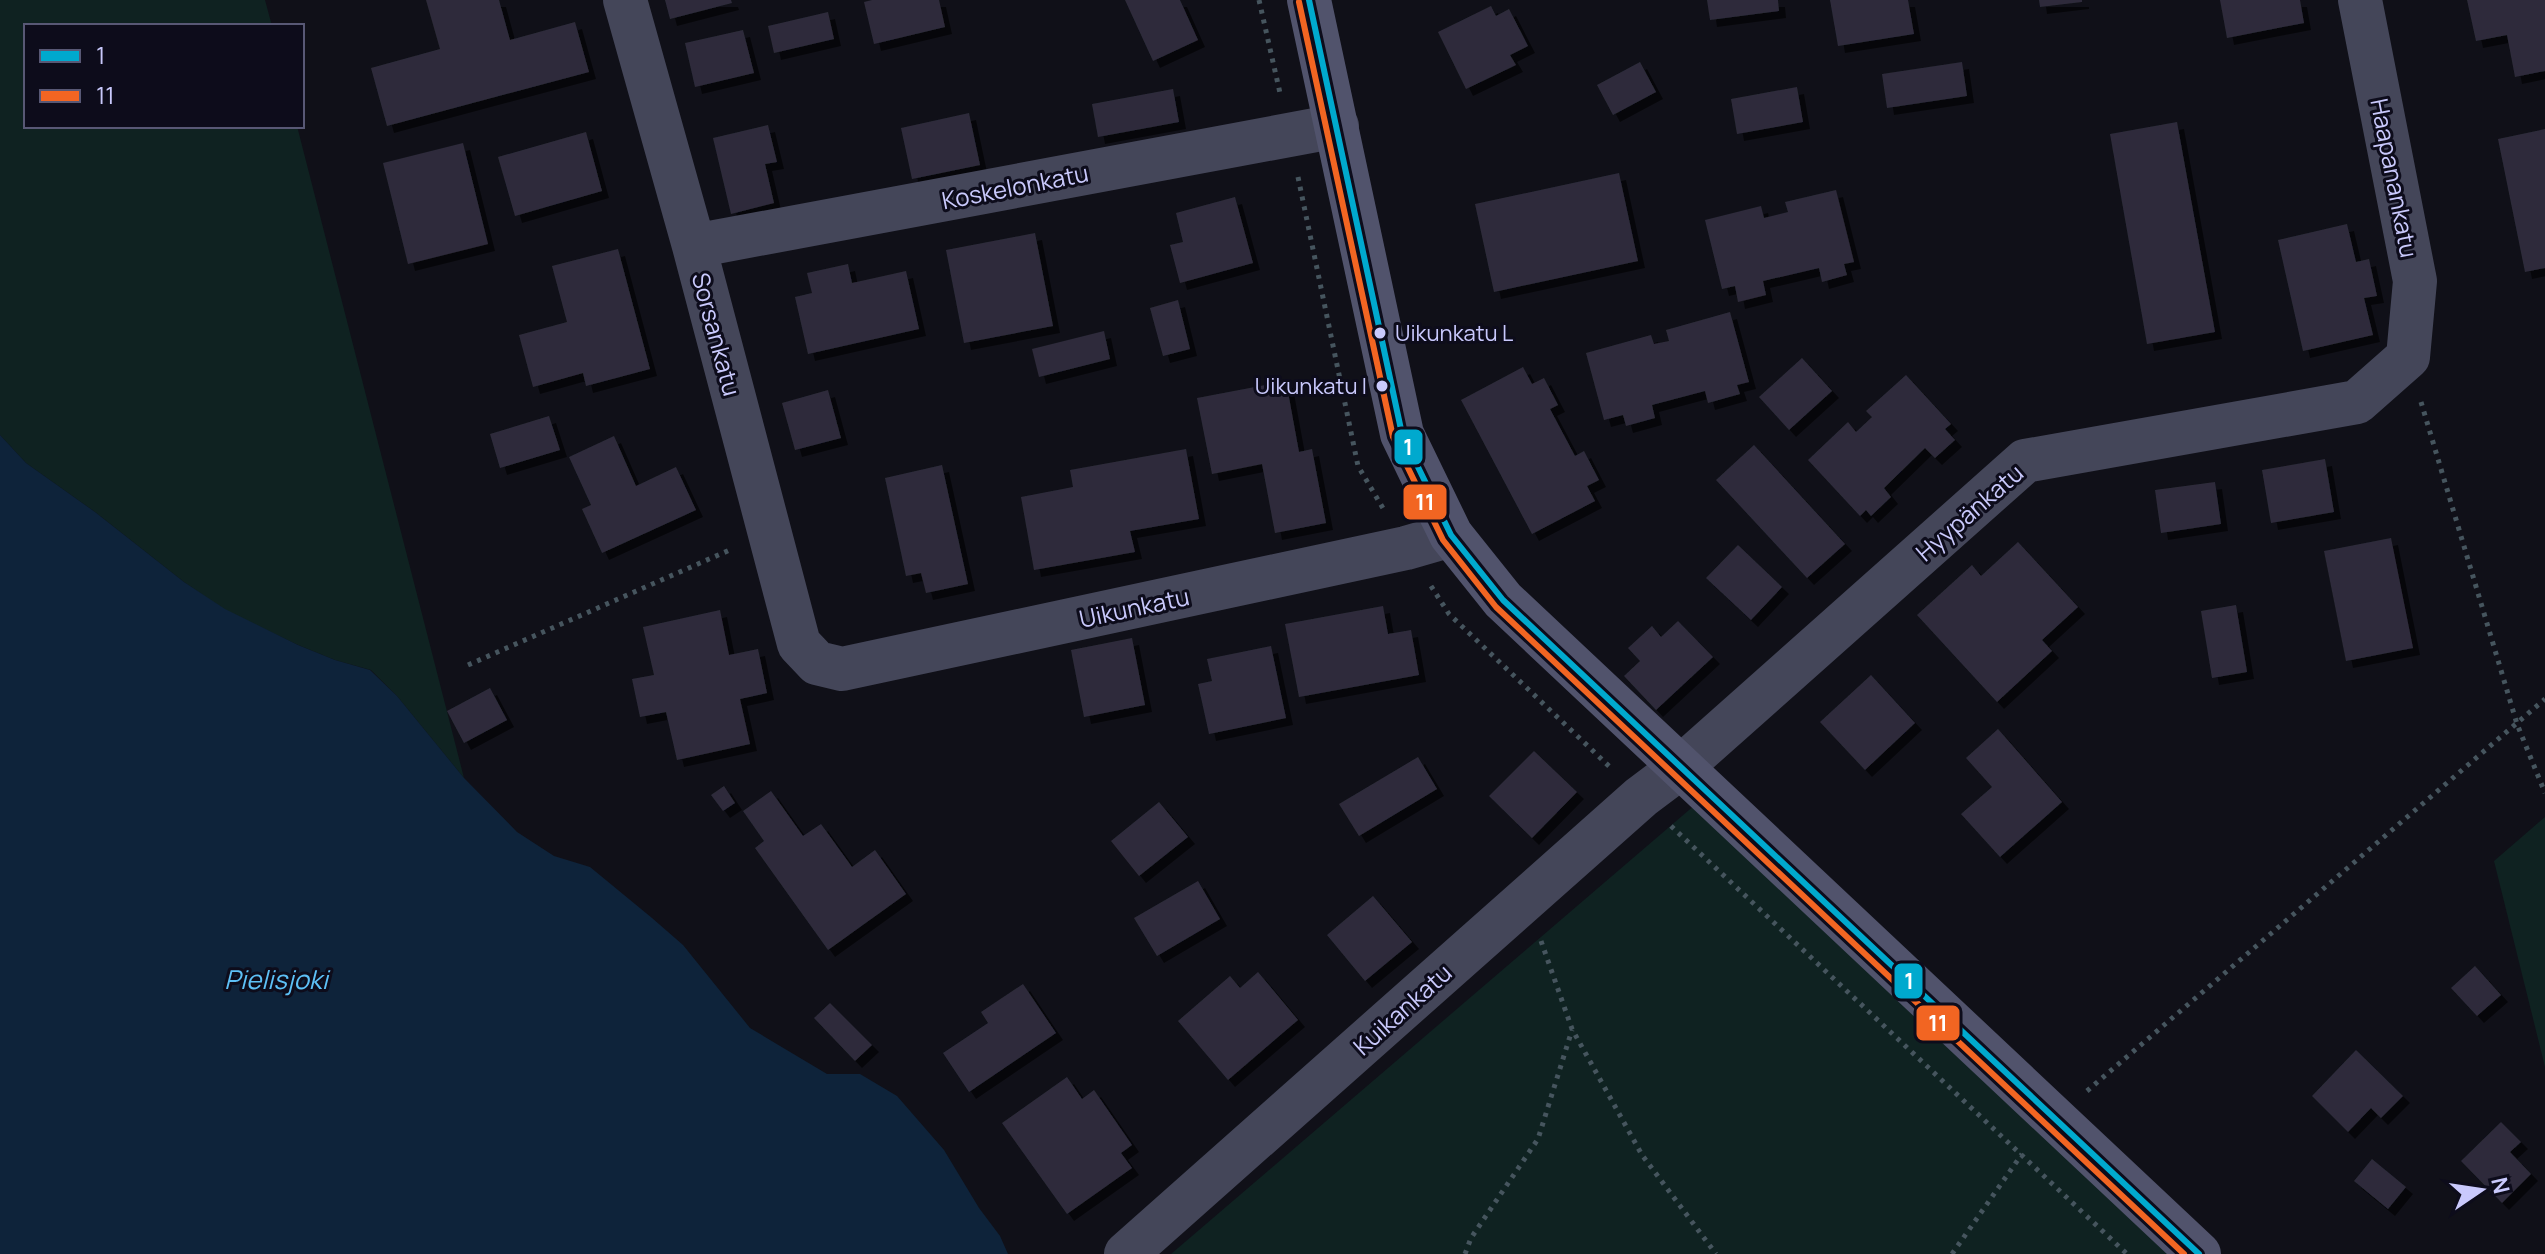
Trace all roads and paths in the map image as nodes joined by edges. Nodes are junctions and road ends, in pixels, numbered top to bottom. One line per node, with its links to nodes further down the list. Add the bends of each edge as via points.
1 (625, 0): 5 (street, Sorsankatu)
2 (1309, 0): 4 (street)
3 (2360, 0): 6 (street, Haapanankatu, via 2415,281)
4 (1337, 126): 5 (street, Koskelonkatu); 8 (street, via 1402,434)
5 (694, 246): 7 (street, Sorsankatu)
6 (2408, 357): 12 (path); 13 (street, Hyypänkatu, via 2357,402 2025,461)
7 (769, 533): 9 (street, Sorsankatu, via 799,644); 10 (path)
8 (1451, 535): 9 (street, Uikunkatu, via 842,669); 13 (street, via 1503,600)
9 (817, 663)
10 (468, 665)
11 (2545, 699): 12 (path)
12 (2517, 724): 14 (path); 17 (path)
13 (1681, 767): 15 (street, Kuikankatu); 17 (street)
14 (2545, 793)
15 (1526, 899): 16 (path); 18 (street, Kuikankatu)
16 (1572, 1029): 19 (path, via 1538,1139); 20 (path, via 1642,1155)
17 (2054, 1119): 21 (path, via 2021,1155); 22 (street)
18 (1126, 1254)
19 (1465, 1254)
20 (1716, 1254)
21 (1952, 1254)
22 (2199, 1254)

